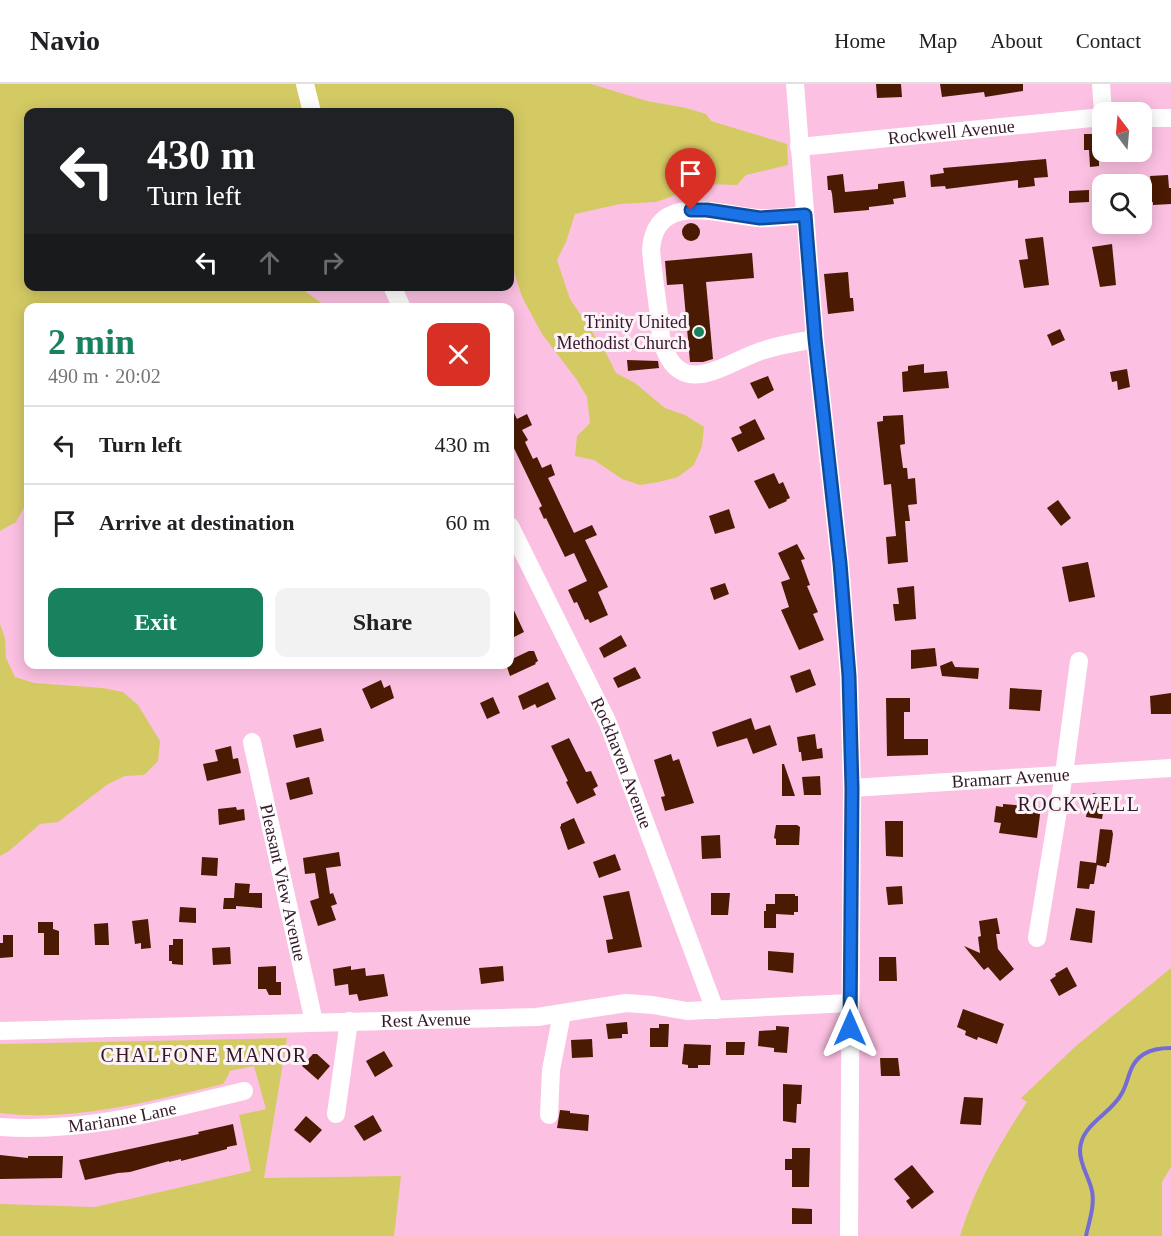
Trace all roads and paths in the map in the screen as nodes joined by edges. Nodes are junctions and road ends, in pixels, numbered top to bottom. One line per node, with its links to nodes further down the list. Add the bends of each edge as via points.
1 (305, 84): 5 (street)
2 (795, 84): 9 (street)
3 (1101, 84): 4 (street)
4 (1102, 102)
5 (311, 108)
6 (1092, 118): 9 (street, Rockwell Avenue)
7 (1152, 118): 8 (street)
8 (1171, 118)
9 (799, 147): 10 (street)
10 (805, 215): 11 (street); 11 (street, via 760,218 707,210 684,211 656,227 651,250 662,342 670,359 686,374 708,374 760,351)
11 (815, 339): 17 (street, via 840,563)
12 (514, 534): 20 (street, Rockhaven Avenue, via 608,723)
13 (1079, 661): 16 (street)
14 (252, 742): 23 (street, Pleasant View Avenue)
15 (1171, 768): 16 (street, Bramarr Avenue)
16 (1064, 774): 17 (street, Bramarr Avenue); 18 (street)
17 (852, 788): 19 (street)
18 (1037, 938)
19 (850, 1003): 20 (street, Rest Avenue); 29 (street)
20 (715, 1010): 21 (street, Rest Avenue, via 626,1004)
21 (562, 1014): 22 (street, Rest Avenue); 27 (street, via 551,1070)
22 (349, 1021): 23 (street, Rest Avenue); 26 (street)
23 (314, 1022): 24 (street, Rest Avenue)
24 (0, 1031)
25 (244, 1091): 28 (street, Marianne Lane, via 98,1125)
26 (336, 1114)
27 (549, 1115)
28 (0, 1127)
29 (849, 1236)

